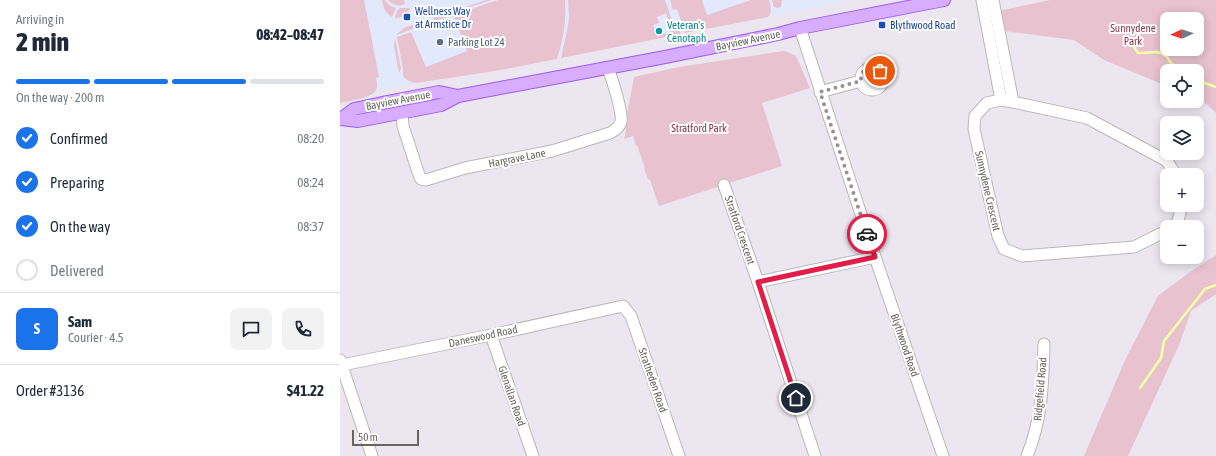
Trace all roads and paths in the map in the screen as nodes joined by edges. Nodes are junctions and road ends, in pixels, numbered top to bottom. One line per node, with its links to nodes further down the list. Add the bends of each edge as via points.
1 (944, 0): 4 (main road, Bayview Avenue)
2 (982, 0): 5 (street)
3 (992, 0): 5 (street)
4 (800, 28): 6 (main road, Bayview Avenue); 8 (street, Blythwood Road)
5 (996, 42): 10 (street); 11 (street)
6 (608, 68): 9 (main road, Bayview Avenue); 12 (street, Hargrave Lane, via 621,120 615,131 565,148 465,168 426,180 421,179 419,175 403,126)
7 (861, 81): 8 (street)
8 (820, 92): 17 (street, Blythwood Road)
9 (458, 96): 12 (main road, Bayview Avenue, via 441,105); 13 (main road, Bayview Avenue, via 440,92 387,102 354,109)
10 (1001, 100): 11 (street, Sunnydene Crescent); 16 (street, Sunnydene Crescent, via 986,103 975,116 974,129 998,236 1004,249 1022,256 1134,247)
11 (1013, 102): 14 (street, Sunnydene Crescent, via 1087,118 1167,161)
12 (402, 113): 13 (main road, Bayview Avenue, via 358,121)
13 (341, 119)
14 (1172, 168)
15 (724, 186): 18 (street, Stratford Crescent)
16 (1160, 234)
17 (875, 257): 18 (street); 27 (street, Blythwood Road)
18 (758, 282): 26 (street, Stratford Crescent)
19 (624, 306): 20 (street, Daneswood Road); 25 (street, Stratheden Road, via 631,316)
20 (491, 335): 22 (street, Daneswood Road); 24 (street, Glenallan Road)
21 (1044, 344): 28 (street, Ridgefield Road, via 1040,410)
22 (341, 363): 23 (street)
23 (372, 456)
24 (533, 456)
25 (680, 456)
26 (815, 456)
27 (943, 456)
28 (1027, 456)

